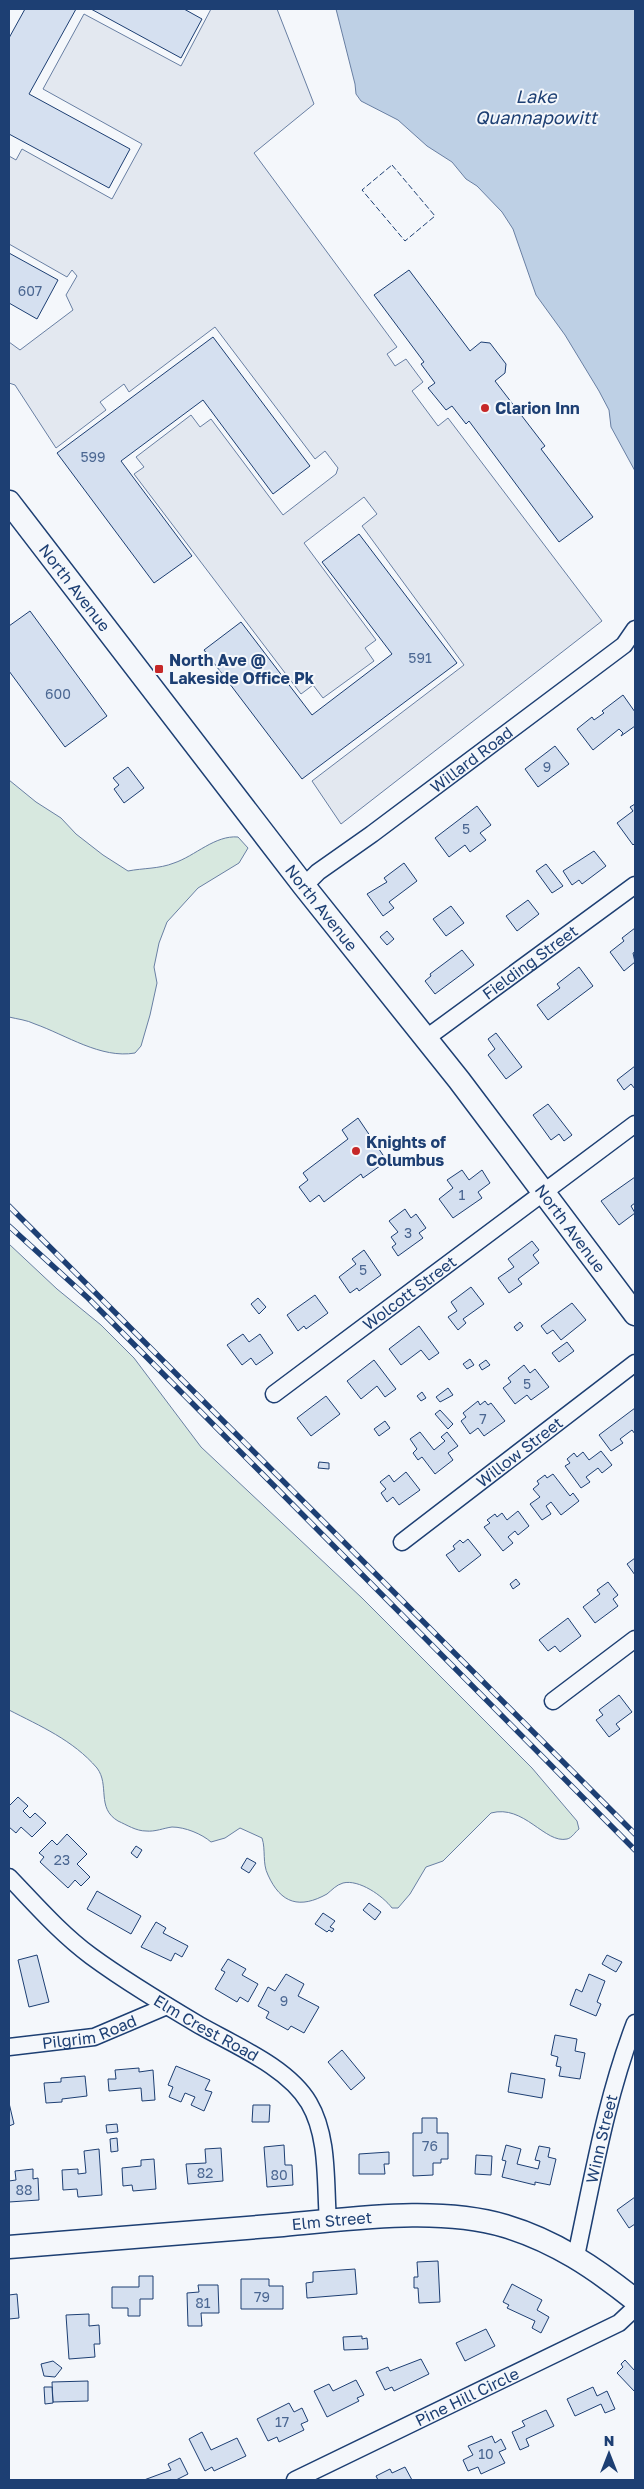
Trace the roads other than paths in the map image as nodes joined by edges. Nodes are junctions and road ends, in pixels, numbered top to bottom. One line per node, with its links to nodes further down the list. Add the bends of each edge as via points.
1 (9, 502): 4 (street, North Avenue)
2 (635, 629): 4 (street, Willard Road, via 624,645 318,872)
3 (635, 885): 5 (street, Fielding Street)
4 (304, 886): 5 (street, North Avenue)
5 (425, 1039): 7 (street, North Avenue)
6 (635, 1124): 7 (street, Wolcott Street)
7 (545, 1193): 8 (street, North Avenue); 10 (street, Wolcott Street)
8 (635, 1314)
9 (635, 1363): 11 (street, Willow Street)
10 (274, 1394)
11 (402, 1542)
12 (635, 1639): 13 (street)
13 (553, 1701)
14 (9, 1877): 15 (street, Elm Crest Road, via 78,1945)
15 (167, 2006): 17 (street, Pilgrim Road, via 94,2037); 18 (street, Elm Crest Road, via 275,2069 302,2092 314,2112 321,2134)
16 (635, 2022): 20 (street, Winn Street, via 605,2118)
17 (9, 2047)
18 (328, 2221): 19 (street, Elm Street); 20 (street, Elm Street, via 434,2216 473,2220 523,2232)
19 (9, 2247)
20 (576, 2256): 21 (street, Elm Street)
21 (635, 2300)
22 (635, 2308): 23 (street, Pine Hill Circle, via 619,2323)
23 (295, 2480)

